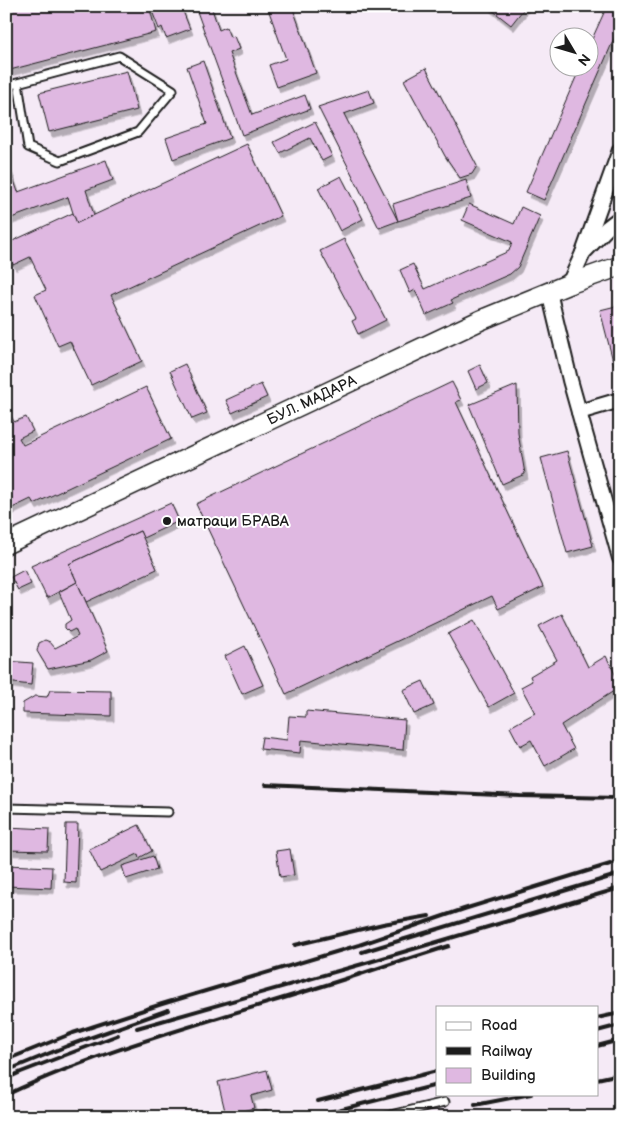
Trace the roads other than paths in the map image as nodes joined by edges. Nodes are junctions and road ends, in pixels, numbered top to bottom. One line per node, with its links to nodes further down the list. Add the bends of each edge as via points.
1 (18, 83): 1 (lane, via 28,147 60,161 138,132 173,90 119,56); 2 (lane)
2 (6, 86)
3 (620, 150): 5 (street)
4 (620, 218): 5 (street)
5 (583, 253): 7 (street)
6 (620, 266): 7 (main road, БУЛ. МАДАРА)
7 (569, 284): 8 (main road, БУЛ. МАДАРА)
8 (549, 292): 10 (street); 11 (main road, БУЛ. МАДАРА, via 481,320)
9 (620, 400): 10 (street)
10 (579, 412): 12 (street)
11 (6, 544)
12 (620, 558)
13 (6, 808): 14 (lane)
14 (168, 812)
15 (445, 1102): 18 (lane)
16 (253, 1117): 17 (lane)
17 (268, 1117)
18 (384, 1117)

